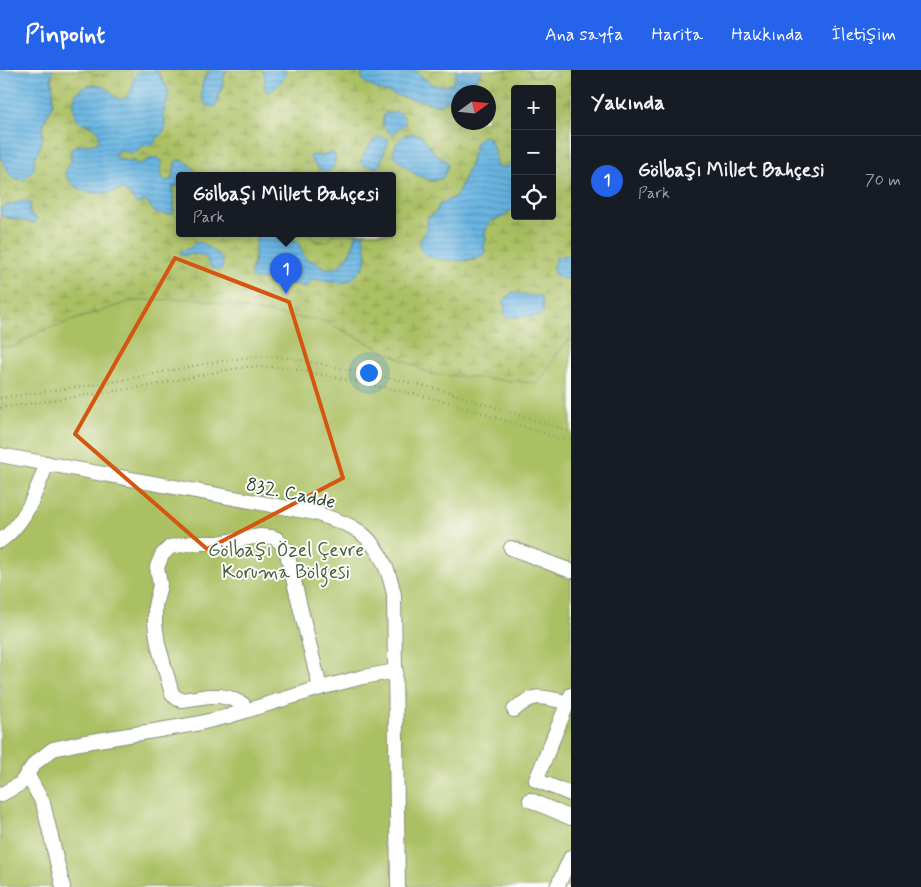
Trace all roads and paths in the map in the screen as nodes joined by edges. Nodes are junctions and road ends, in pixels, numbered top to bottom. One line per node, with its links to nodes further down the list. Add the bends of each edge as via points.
1 (0, 398): 3 (path, via 266,356 291,358 445,391)
2 (0, 408): 4 (path, via 149,386 246,367 279,367 451,403)
3 (571, 432)
4 (571, 442)
5 (0, 455): 6 (street, 832. Cadde)
6 (47, 463): 7 (street, via 24,517); 10 (street, 832. Cadde, via 315,513 354,528 379,554 391,580 396,610)
7 (0, 541)
8 (511, 548): 9 (street)
9 (571, 571)
10 (396, 671): 11 (street); 22 (street, 832. Cadde)
11 (320, 688): 14 (street); 14 (street, via 286,549 281,542 260,536 170,548 162,555 157,567 160,585 155,624 172,694 182,700 208,696 230,698 243,704)
12 (570, 699): 13 (street, via 534,697); 16 (street, via 536,780)
13 (514, 710)
14 (245, 711): 15 (street, via 196,724 53,749)
15 (26, 774): 17 (street, via 20,784); 21 (street, via 43,803)
16 (571, 794)
17 (0, 795)
18 (530, 800): 19 (street)
19 (571, 818)
20 (571, 857): 23 (street)
21 (63, 887)
22 (398, 887)
23 (557, 887)

